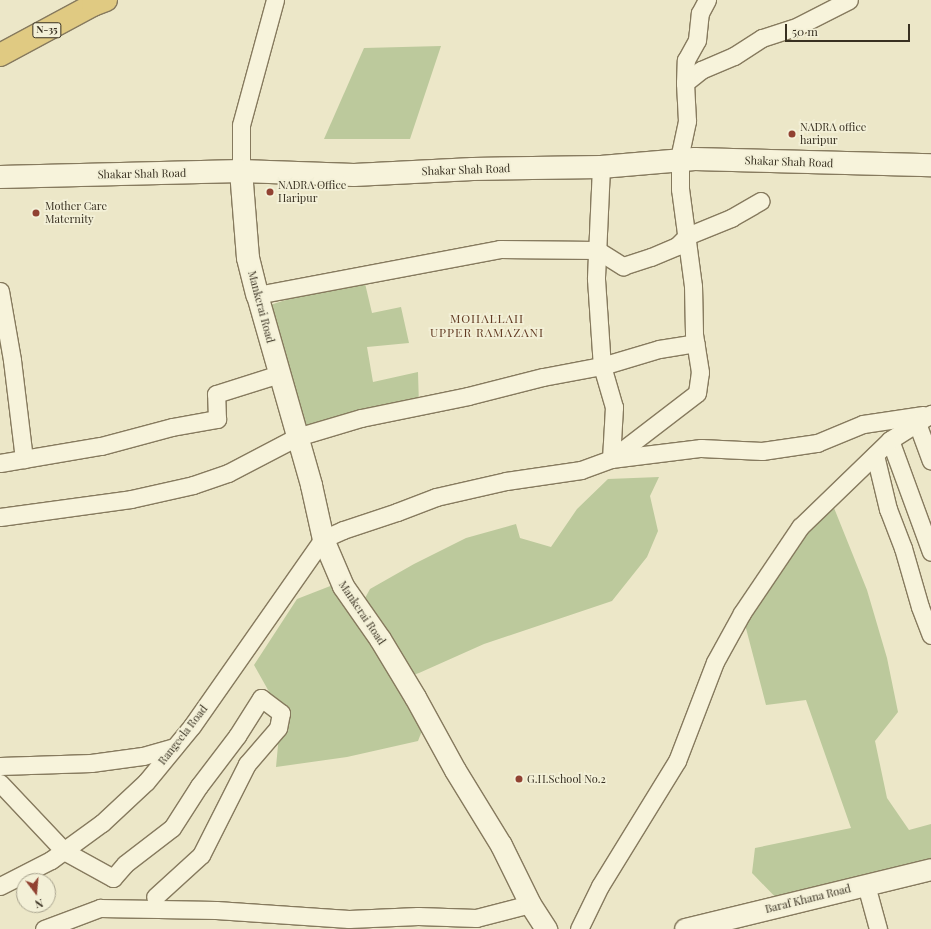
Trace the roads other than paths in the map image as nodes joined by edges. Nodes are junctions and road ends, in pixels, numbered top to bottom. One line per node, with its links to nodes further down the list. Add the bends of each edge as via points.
1 (275, 0): 10 (street, via 241,125)
2 (707, 0): 6 (street, via 700,13 697,40 686,60)
3 (849, 0): 6 (street, via 798,26 762,38 734,56 701,70)
4 (99, 2): 5 (highway, N-35)
5 (0, 55)
6 (684, 83): 7 (street, via 687,121)
7 (680, 160): 8 (main road, Shakar Shah Road); 9 (main road, Shakar Shah Road); 13 (street, via 680,189)
8 (931, 165)
9 (601, 168): 10 (main road, Shakar Shah Road, via 473,169 354,175); 14 (street)
10 (241, 171): 11 (main road, Shakar Shah Road); 16 (main road, Mankerai Road, via 248,258)
11 (0, 177)
12 (760, 201): 13 (street, via 731,218)
13 (687, 236): 14 (street, via 676,246 651,258 623,266); 17 (street)
14 (597, 250): 16 (street, via 500,249); 19 (street, via 596,279)
15 (0, 291): 18 (street)
16 (257, 295): 20 (street, Mankerai Road)
17 (696, 343): 19 (street); 27 (street, via 700,372 697,393)
18 (6, 361): 26 (street)
19 (602, 366): 23 (street, via 361,418); 27 (street, via 614,407)
20 (280, 374): 23 (street, Mankerai Road); 26 (street, via 216,394 217,419 172,427 101,446)
21 (931, 414): 22 (street); 27 (street, via 863,424 817,443 762,451 701,448)
22 (917, 423): 24 (street); 28 (street)
23 (298, 437): 30 (street, via 228,473 193,485 131,499); 31 (street, Mankerai Road)
24 (890, 440): 25 (street); 32 (street)
25 (875, 455): 33 (street, via 888,509); 45 (street, via 800,527 742,614 715,662 677,762 600,886)
26 (24, 459): 29 (street)
27 (611, 459): 31 (street, via 581,470 506,481 436,497)
28 (931, 461)
29 (0, 463)
30 (0, 517)
31 (323, 539): 34 (street, Rangeela Road); 42 (street, Mankerai Road, via 342,586 380,639 416,697 455,770 501,845)
32 (931, 552)
33 (931, 635)
34 (175, 747): 35 (street, via 143,756 91,763); 37 (street, Rangeela Road, via 146,782 102,823)
35 (0, 766)
36 (1, 785): 37 (street)
37 (64, 851): 40 (street, Rangeela Road); 41 (street, via 112,878 125,864 172,828 261,698 282,713 278,728 247,764 201,855)
38 (931, 869): 39 (street, Baraf Khana Road)
39 (866, 885): 46 (street, Baraf Khana Road); 47 (street)
40 (0, 886)
41 (155, 897)
42 (530, 904): 43 (street, via 476,918 418,916 349,919 216,910 100,908); 44 (street, Mankerai Road)
43 (44, 929)
44 (546, 929)
45 (579, 929)
46 (685, 929)
47 (878, 929)

